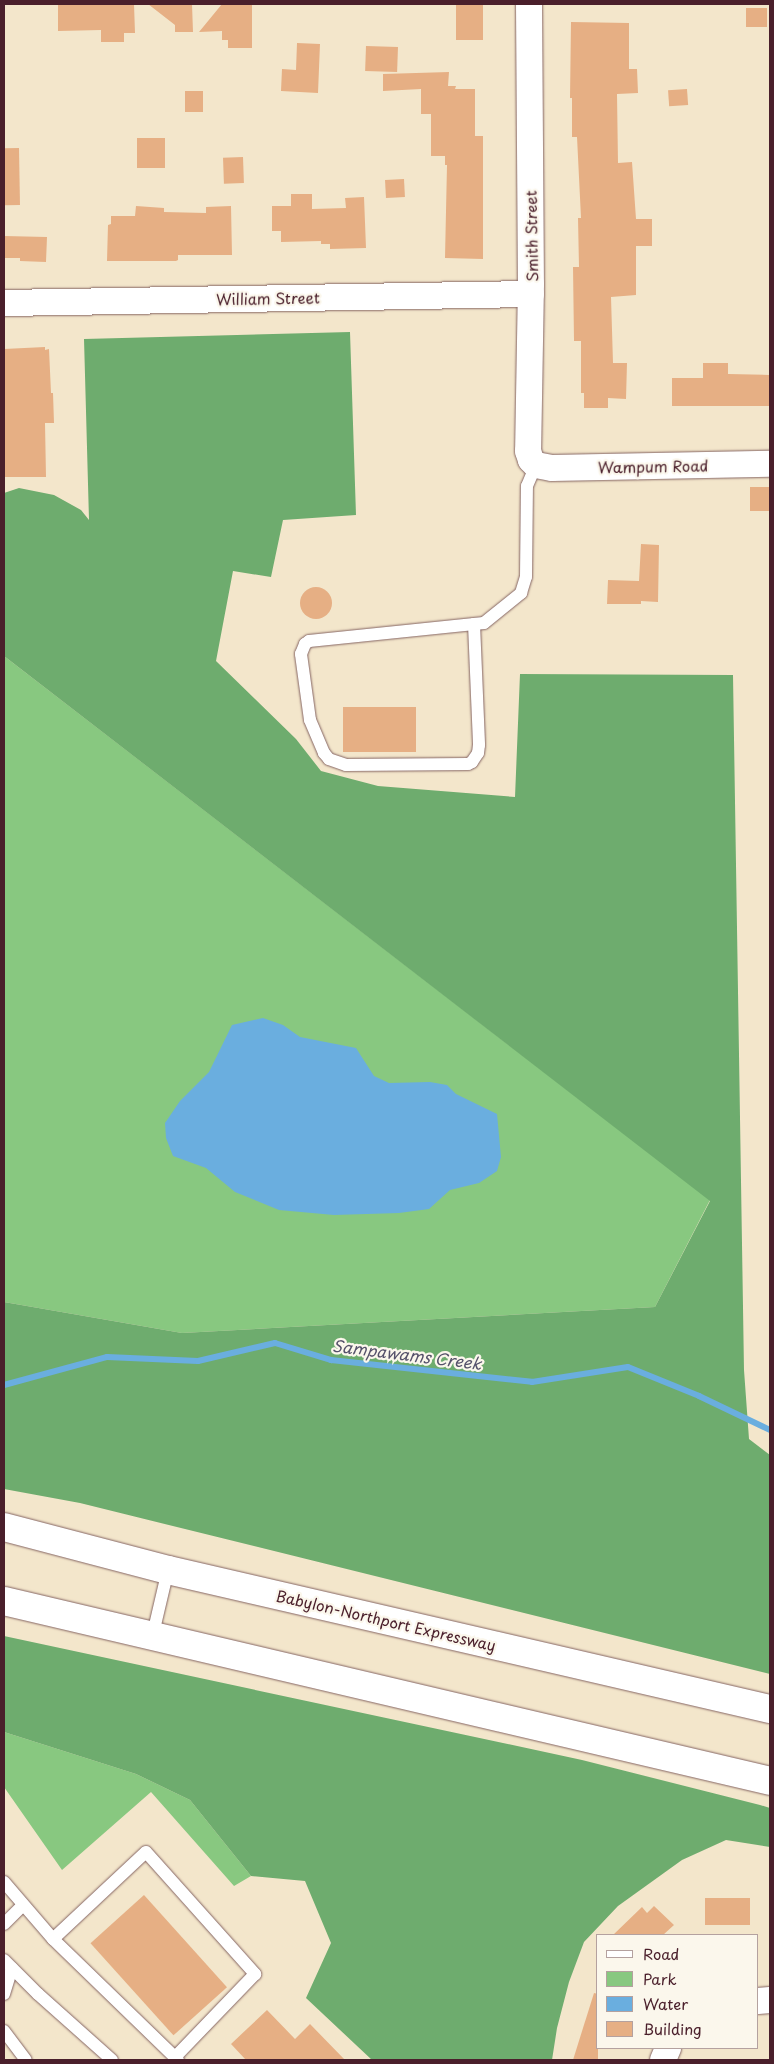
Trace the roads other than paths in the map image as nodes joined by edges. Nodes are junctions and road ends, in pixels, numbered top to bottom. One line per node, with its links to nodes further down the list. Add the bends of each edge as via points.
1 (528, 4): 2 (street, Smith Street)
2 (531, 294): 3 (street, William Street); 5 (street, Smith Street, via 528,451)
3 (4, 303)
4 (770, 464): 5 (street, Wampum Road, via 552,468)
5 (536, 465): 6 (lane, via 527,486 526,578 521,593 484,623)
6 (474, 624): 6 (lane, via 308,641 301,654 310,720 329,759 346,765 472,762 479,745)
7 (4, 1527): 8 (main road, Babylon-Northport Expressway)
8 (168, 1570): 10 (lane); 11 (main road, Babylon-Northport Expressway)
9 (4, 1601): 10 (main road)
10 (152, 1638): 12 (main road)
11 (770, 1709)
12 (770, 1781)
13 (4, 1882): 14 (lane)
14 (23, 1905): 15 (lane); 16 (lane)
15 (4, 1924)
16 (53, 1939): 20 (lane); 20 (lane, via 146,1852 255,1974)
17 (8, 1964): 18 (lane); 22 (lane)
18 (4, 1994)
19 (4, 2031): 21 (lane)
20 (177, 2059)
21 (26, 2060)
22 (112, 2060)

